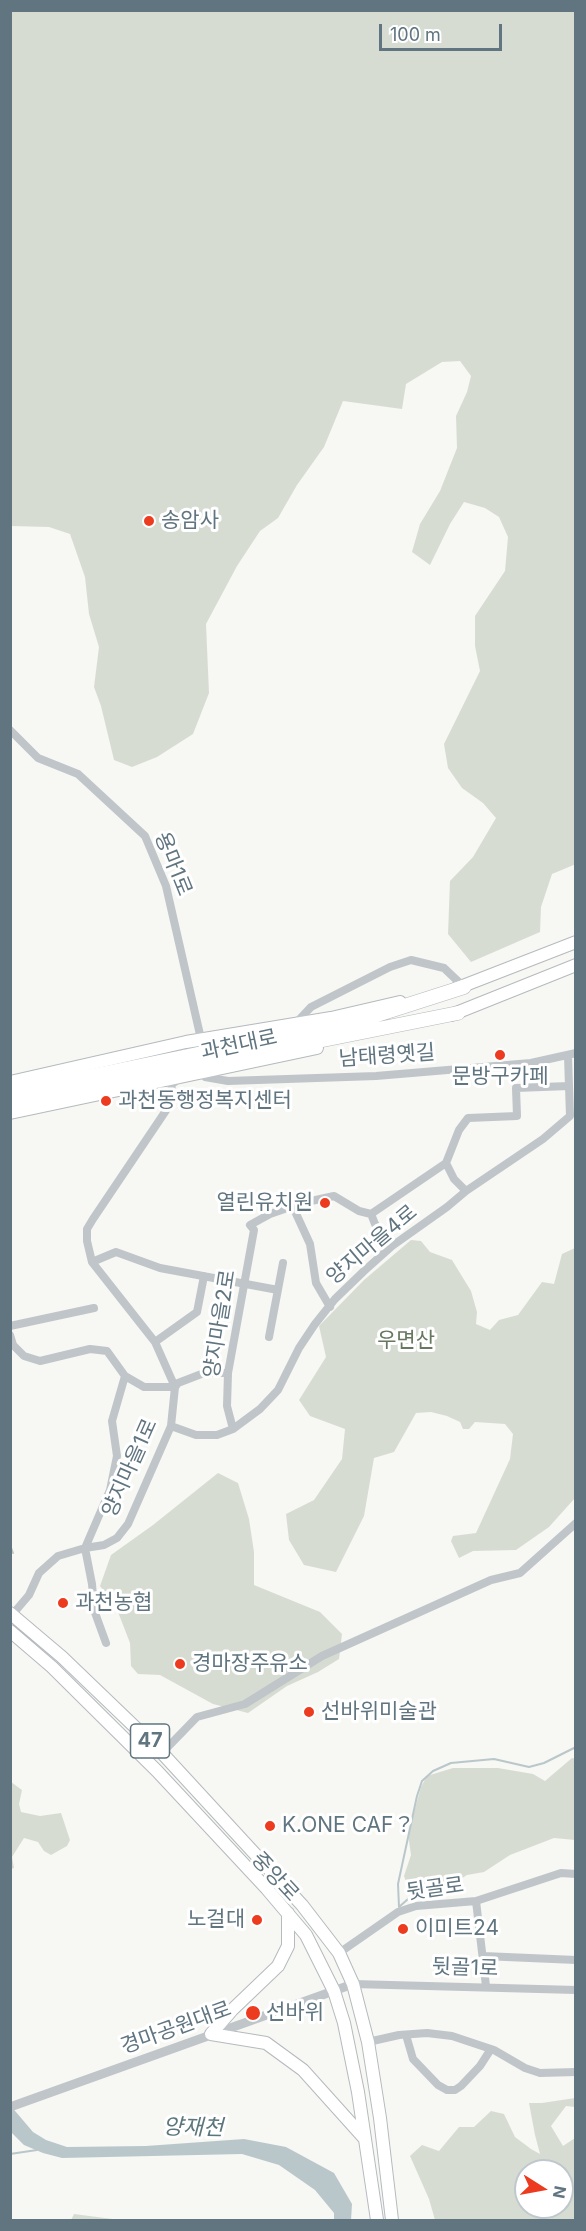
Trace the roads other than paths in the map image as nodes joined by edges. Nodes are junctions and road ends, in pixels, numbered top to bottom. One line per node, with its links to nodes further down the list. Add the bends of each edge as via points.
1 (10, 730): 7 (street, 용마1로, via 38,758 78,774 145,836 166,886)
2 (576, 942): 4 (main road)
3 (576, 965): 5 (main road)
4 (464, 987): 6 (main road); 6 (street, via 444,968 411,960 311,1006); 13 (highway, 과천대로, via 361,1020)
5 (458, 1012): 9 (main road, via 435,1022); 14 (highway, 과천대로)
6 (296, 1023): 7 (main road)
7 (201, 1039): 11 (main road)
8 (572, 1055): 9 (street, 남태령옛길, via 531,1063 376,1076 228,1081); 12 (street, 양지마을4로)
9 (201, 1073): 10 (main road)
10 (181, 1078): 15 (main road); 22 (street, 양지마을1로, via 172,1084 169,1106 87,1229)
11 (10, 1082)
12 (569, 1086): 16 (street, 양지마을4로); 17 (street, via 516,1088 517,1116 468,1118)
13 (10, 1093)
14 (10, 1103)
15 (10, 1113)
16 (573, 1116): 18 (street, 양지마을4로)
17 (446, 1163): 18 (street); 20 (street)
18 (466, 1191): 21 (street, 양지마을4로)
19 (293, 1207): 20 (street, via 334,1196); 25 (street, 양지마을2로, via 250,1225 254,1230); 27 (street, via 310,1244 316,1283)
20 (371, 1214): 21 (street)
21 (392, 1246): 27 (street, 양지마을4로)
22 (92, 1262): 24 (street, via 116,1252 160,1268); 32 (street, 양지마을1로)
23 (284, 1263): 26 (street)
24 (204, 1276): 25 (street); 32 (street, via 197,1312)
25 (244, 1283): 26 (street); 33 (street, 양지마을2로)
26 (278, 1290): 31 (street)
27 (330, 1307): 37 (street, 양지마을4로, via 304,1340 278,1390)
28 (94, 1308): 29 (street)
29 (10, 1326)
30 (10, 1335): 34 (street, via 13,1345 24,1356 40,1361 90,1349 107,1351)
31 (269, 1336)
32 (155, 1342): 35 (street, 양지마을1로)
33 (228, 1374): 35 (street, via 204,1373); 37 (street, 양지마을2로, via 226,1406)
34 (125, 1376): 35 (street, via 144,1387); 39 (street, via 112,1421 117,1456 110,1490)
35 (175, 1387): 36 (street, 양지마을1로)
36 (171, 1426): 37 (street, 양지마을4로, via 196,1435 217,1435); 39 (street, 양지마을1로, via 128,1524 117,1538)
37 (232, 1429)
38 (576, 1523): 43 (street, via 520,1573 491,1580 322,1656 245,1704 197,1717)
39 (85, 1548): 40 (street, 양지마을1로, via 58,1556 39,1573 29,1595); 42 (street, via 94,1610)
40 (11, 1614): 43 (main road, 중앙로 / 47)
41 (10, 1631): 46 (main road, 중앙로, via 157,1771)
42 (106, 1642)
43 (162, 1753): 47 (main road, 중앙로 / 47, via 302,1905)
44 (576, 1874): 45 (street, 뒷골로, via 561,1873)
45 (476, 1901): 47 (street, 뒷골로, via 416,1906 398,1912); 48 (street, 뒷골로)
46 (288, 1913): 53 (main road, 중앙로, via 306,1935); 54 (main road, via 288,1946 278,1966)
47 (339, 1953): 50 (main road, 중앙로 / 47)
48 (483, 1956): 49 (street); 51 (street, 뒷골로)
49 (576, 1960)
50 (353, 1984): 51 (street, 뒷골1로); 53 (street, 경마공원대로); 56 (main road, 중앙로 / 47)
51 (486, 1986): 52 (street, 뒷골1로)
52 (576, 1990)
53 (334, 1991): 54 (street, 경마공원대로); 60 (main road, 중앙로, via 344,2023)
54 (211, 2034): 59 (street, 경마공원대로); 60 (main road, via 266,2043 303,2070)
55 (406, 2035): 56 (street); 57 (street, via 452,2036); 57 (street, via 411,2056 447,2090 461,2086)
56 (368, 2042): 62 (main road, 중앙로 / 47)
57 (491, 2049): 58 (street, via 540,2073)
58 (576, 2072)
59 (11, 2107)
60 (365, 2139): 61 (main road, 중앙로)
61 (378, 2220)
62 (392, 2220)

